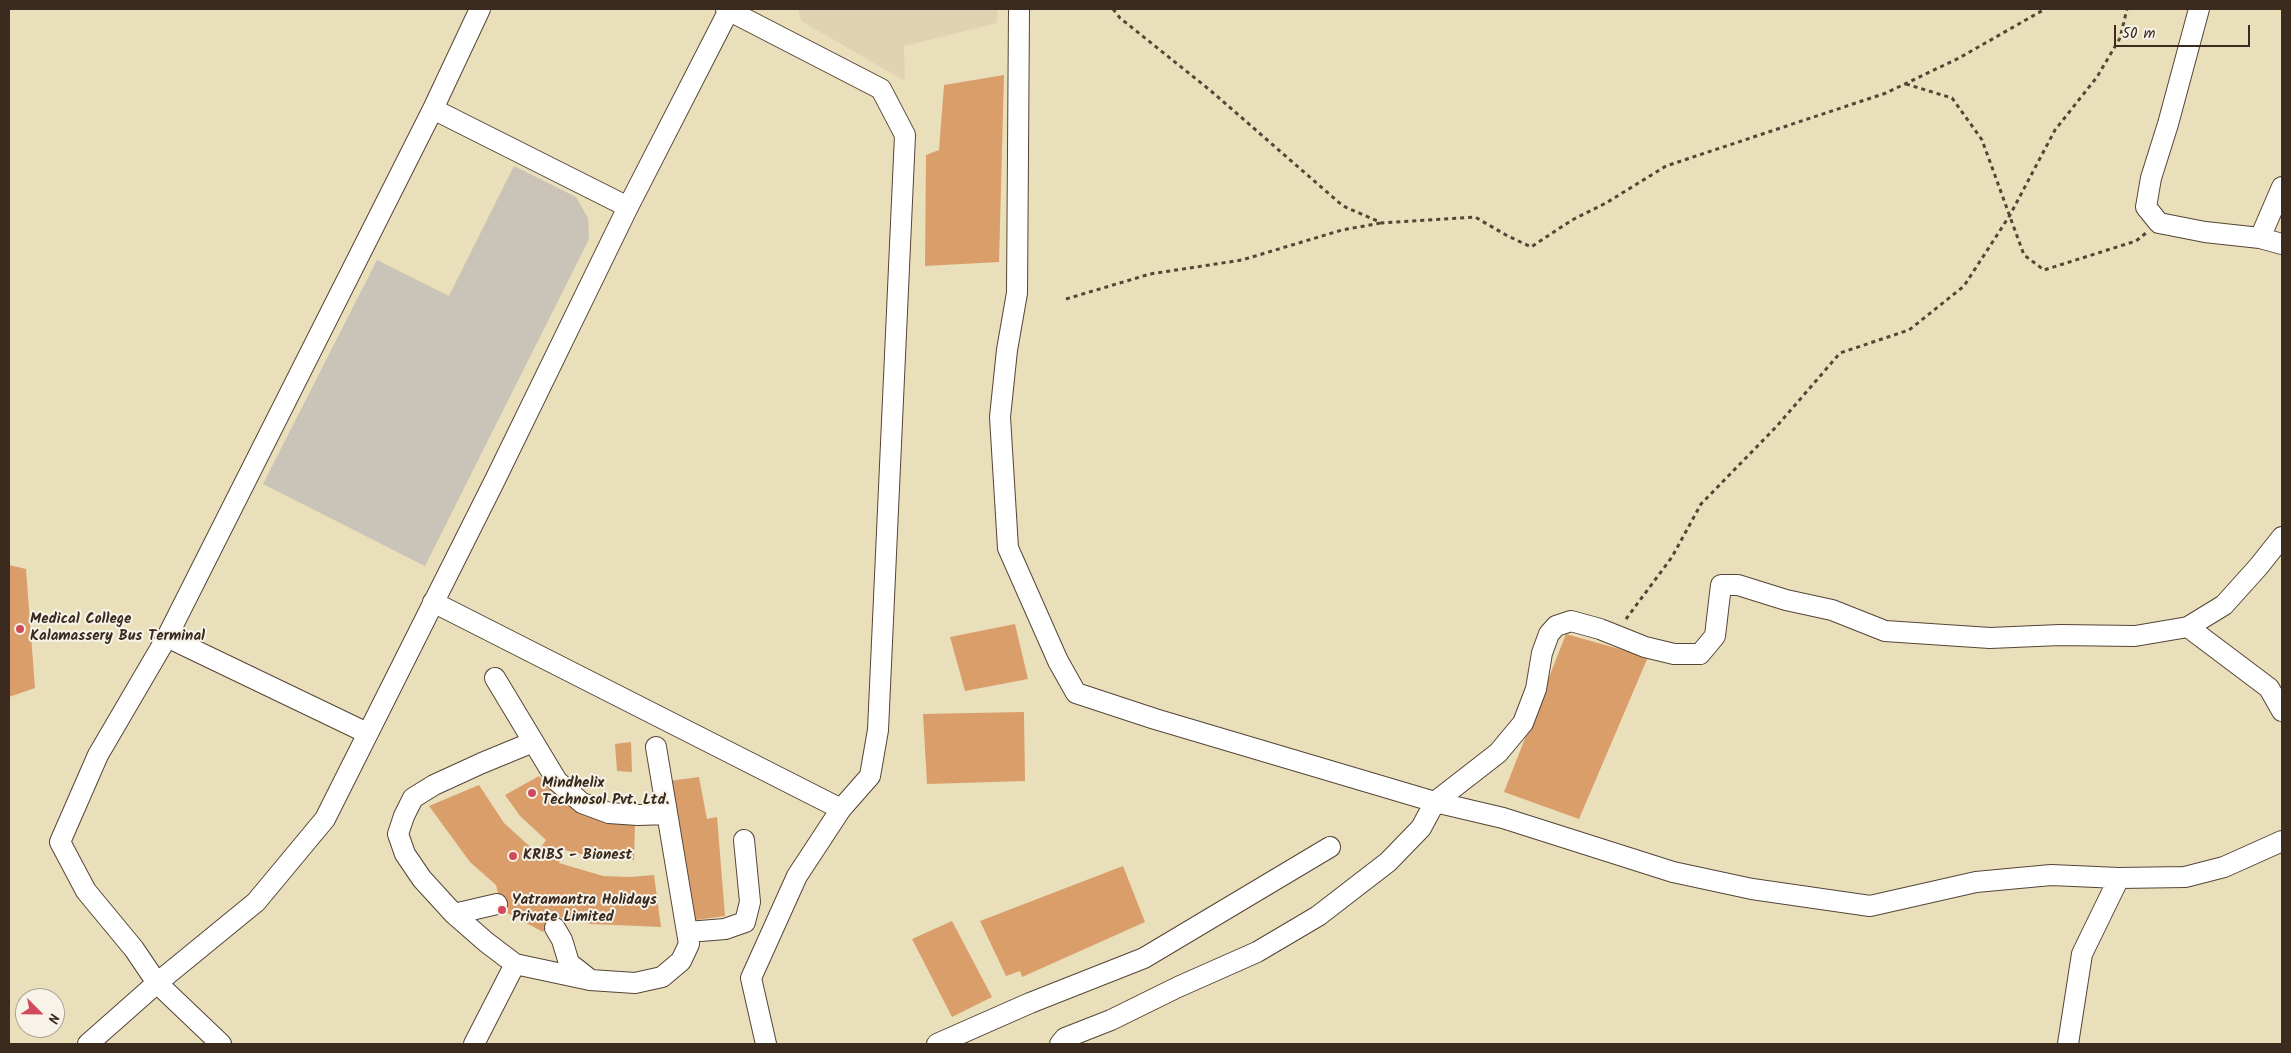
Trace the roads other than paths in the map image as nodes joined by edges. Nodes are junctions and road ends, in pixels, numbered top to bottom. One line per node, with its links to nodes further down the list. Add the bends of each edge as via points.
1 (480, 9): 5 (street)
2 (727, 9): 7 (street); 20 (street, via 881,89 905,135 878,730 870,776)
3 (1019, 9): 19 (street, via 1017,293 1000,417 1008,548 1058,661 1076,693)
4 (2199, 9): 8 (street, via 2151,178 2146,208 2159,223)
5 (433, 109): 7 (street); 13 (street)
6 (2282, 187): 8 (street)
7 (628, 207): 11 (street)
8 (2260, 238): 9 (street)
9 (2282, 244)
10 (2282, 537): 12 (street, via 2224,605)
11 (433, 602): 16 (street); 20 (street)
12 (2188, 627): 15 (street, via 2269,688); 19 (street, via 2135,636 1990,638 1885,631 1832,610 1738,585 1721,585 1715,636 1700,654 1674,654 1644,647 1571,620 1556,626 1549,634 1542,653 1536,688 1523,724 1498,753)
13 (166, 637): 16 (street); 32 (street, via 98,755 60,842 86,891 134,949)
14 (495, 678): 17 (street)
15 (2282, 711)
16 (367, 733): 32 (street, via 325,819 262,894)
17 (533, 742): 21 (street, via 557,781 582,803 609,813); 27 (street, via 434,785 413,798 404,816 398,834 406,854 422,879)
18 (656, 747): 21 (street)
19 (1435, 802): 25 (street, via 1504,818 1673,872 1752,889 1870,906 1976,882 2051,875); 38 (street, via 1421,828 1388,862 1318,916 1257,952 1065,1038)
20 (841, 809): 36 (street, via 797,876 751,978)
21 (667, 814): 29 (street)
22 (744, 840): 29 (street, via 750,902 745,922 725,929)
23 (2282, 841): 25 (street, via 2224,867 2185,877)
24 (1330, 847): 37 (street, via 1144,958 1030,1002)
25 (2119, 878): 39 (street, via 2082,954)
26 (496, 904): 27 (street)
27 (454, 914): 30 (street)
28 (555, 928): 31 (street, via 570,963)
29 (688, 932): 31 (street, via 689,944 681,961 662,977 635,983)
30 (515, 964): 31 (street); 35 (street)
31 (590, 980)
32 (157, 983): 33 (street); 34 (street)
33 (88, 1044)
34 (221, 1044)
35 (474, 1044)
36 (766, 1044)
37 (937, 1044)
38 (1060, 1044)
39 (2068, 1044)

